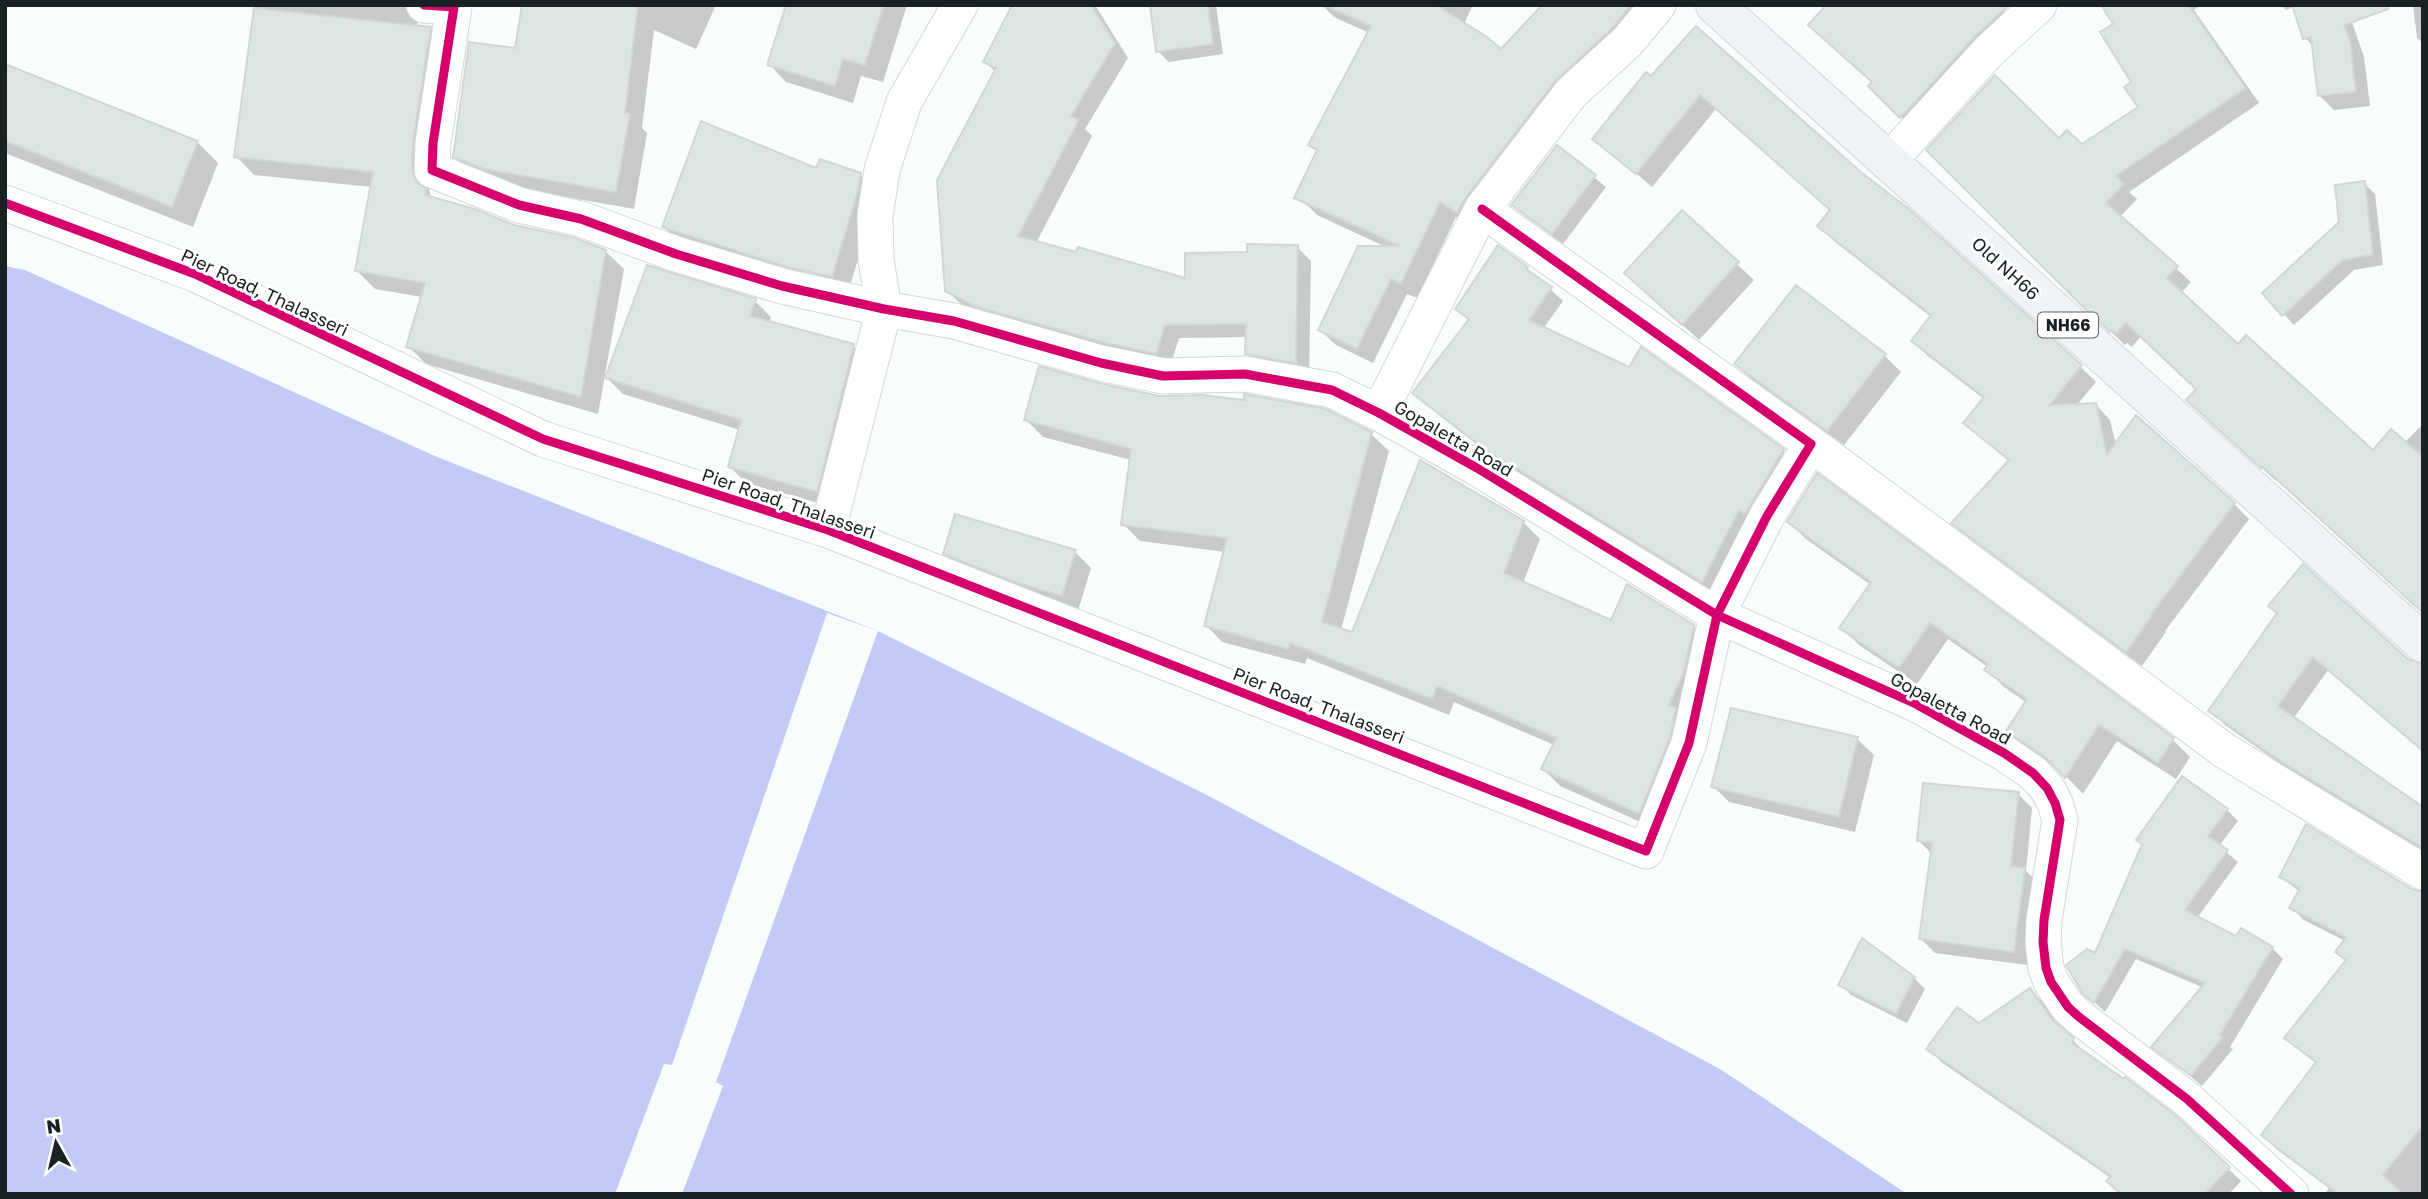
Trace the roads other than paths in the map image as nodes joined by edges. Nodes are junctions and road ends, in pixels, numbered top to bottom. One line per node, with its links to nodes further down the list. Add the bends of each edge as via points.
1 (424, 5): 9 (street, Gopaletta Road, via 454,7 432,170 519,205 581,219 676,254 782,286)
2 (960, 5): 9 (street, via 904,102 882,170 875,216)
3 (1658, 5): 8 (street, via 1627,42 1571,93)
4 (1715, 5): 6 (main road, Old NH66 / NH66)
5 (2039, 5): 6 (street, via 1989,51)
6 (1888, 162): 14 (main road, Old NH66 / NH66)
7 (5, 203): 12 (street, Pier Road, Thalasseri, via 195,274 543,439)
8 (1482, 209): 10 (street); 11 (street)
9 (884, 309): 10 (street, Gopaletta Road, via 954,321 1163,376 1245,374 1332,390); 12 (street)
10 (1379, 413): 13 (street, Gopaletta Road)
11 (1811, 444): 13 (street, via 1767,516); 15 (street, via 2225,751)
12 (828, 530): 13 (street, Pier Road, Thalasseri, via 1646,851 1689,743)
13 (1717, 615): 16 (street, Gopaletta Road, via 1916,704 2033,773 2047,788 2060,820 2045,920 2046,968 2051,982 2074,1012 2187,1099)
14 (2423, 643)
15 (2423, 872)
16 (2291, 1194)

